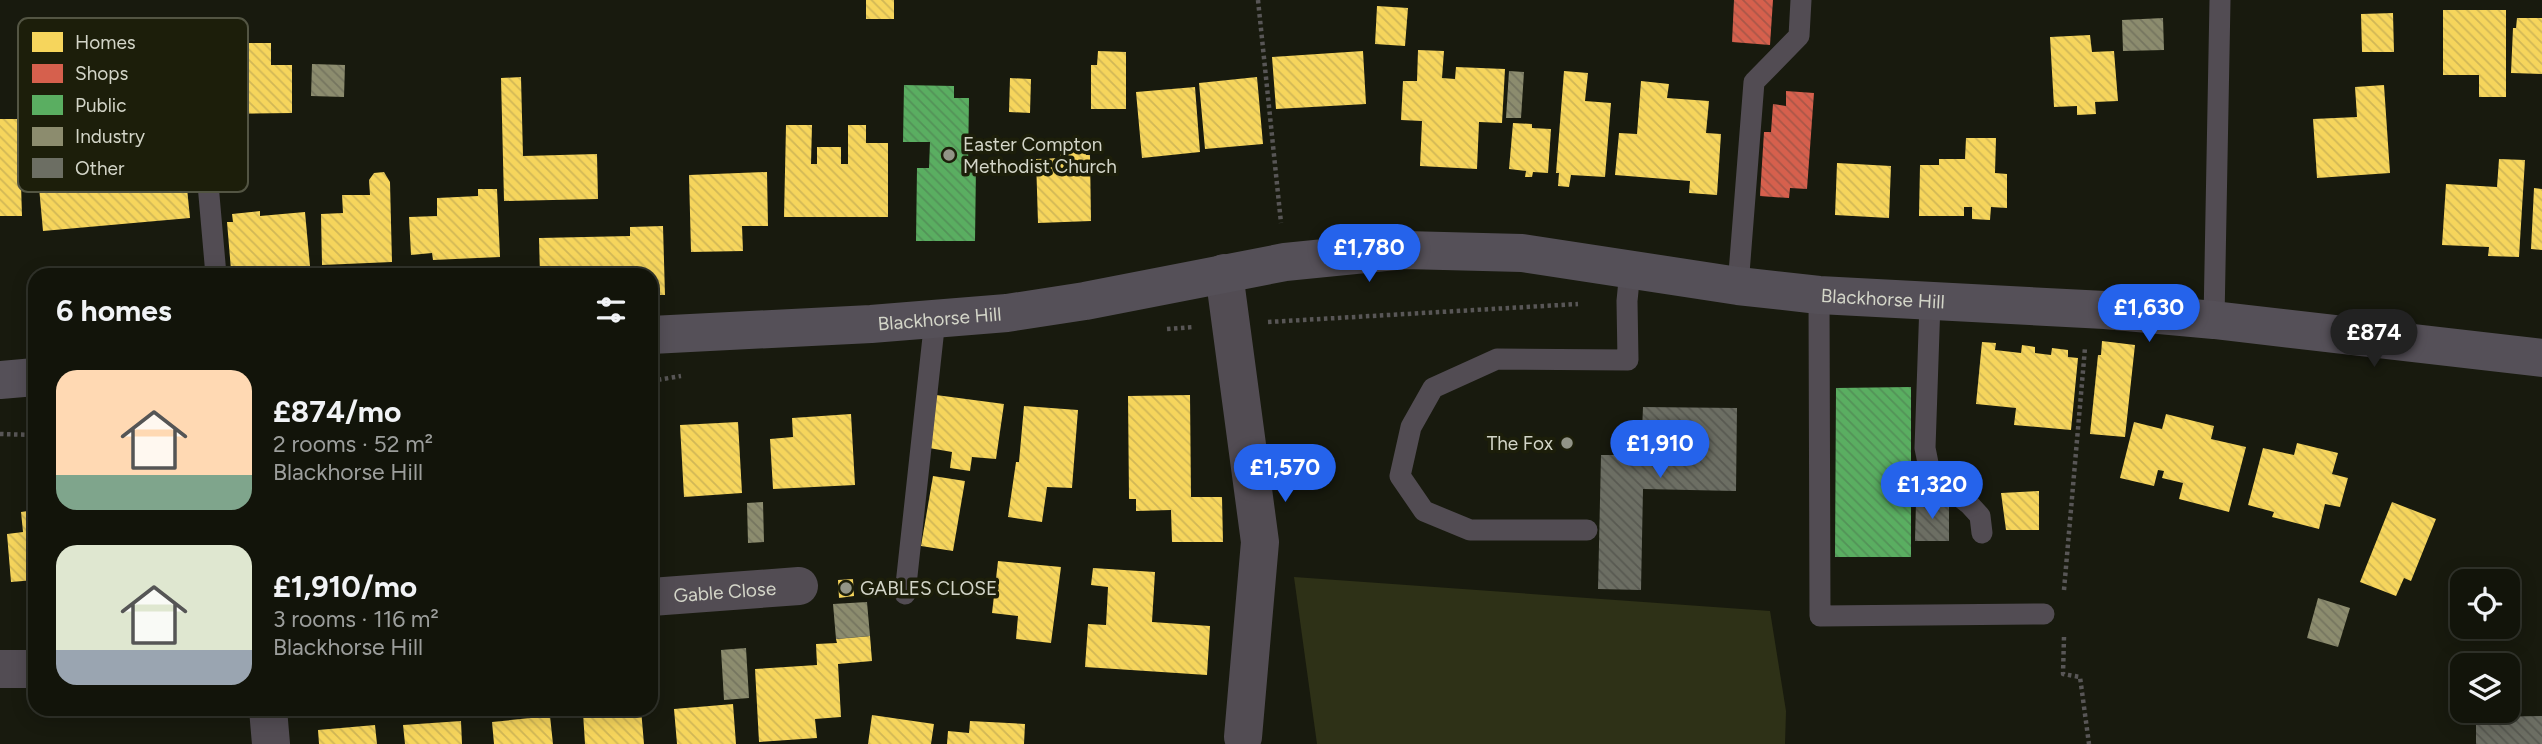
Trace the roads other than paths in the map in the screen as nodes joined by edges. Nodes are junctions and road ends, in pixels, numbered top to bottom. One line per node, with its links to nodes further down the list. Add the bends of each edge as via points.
1 (1801, 0): 7 (lane, via 1799,36 1754,82)
2 (2220, 0): 11 (lane)
3 (209, 192): 4 (lane)
4 (215, 268)
5 (1630, 270): 6 (main road, Blackhorse Hill, via 1522,253 1405,250); 7 (main road, Blackhorse Hill); 16 (lane, via 1628,360 1497,359 1433,388 1411,427 1401,476 1424,511 1470,530)
6 (1224, 273): 10 (main road, Blackhorse Hill, via 1085,301); 25 (street, via 1260,542)
7 (1738, 286): 8 (main road, Blackhorse Hill)
8 (1819, 295): 9 (main road, Blackhorse Hill); 21 (lane, via 1819,616)
9 (1930, 302): 11 (main road, Blackhorse Hill); 17 (lane, via 1925,448 1929,468 1980,516)
10 (935, 319): 12 (main road, Blackhorse Hill); 19 (lane)
11 (2214, 320): 13 (main road, Blackhorse Hill)
12 (658, 335)
13 (2542, 359)
14 (28, 378): 15 (main road)
15 (0, 380)
16 (1587, 530)
17 (1982, 533)
18 (799, 586): 20 (street, Gable Close)
19 (905, 594)
20 (658, 596)
21 (2044, 614)
22 (28, 668): 23 (street)
23 (0, 669)
24 (269, 716): 26 (street)
25 (1243, 737)
26 (271, 744)

